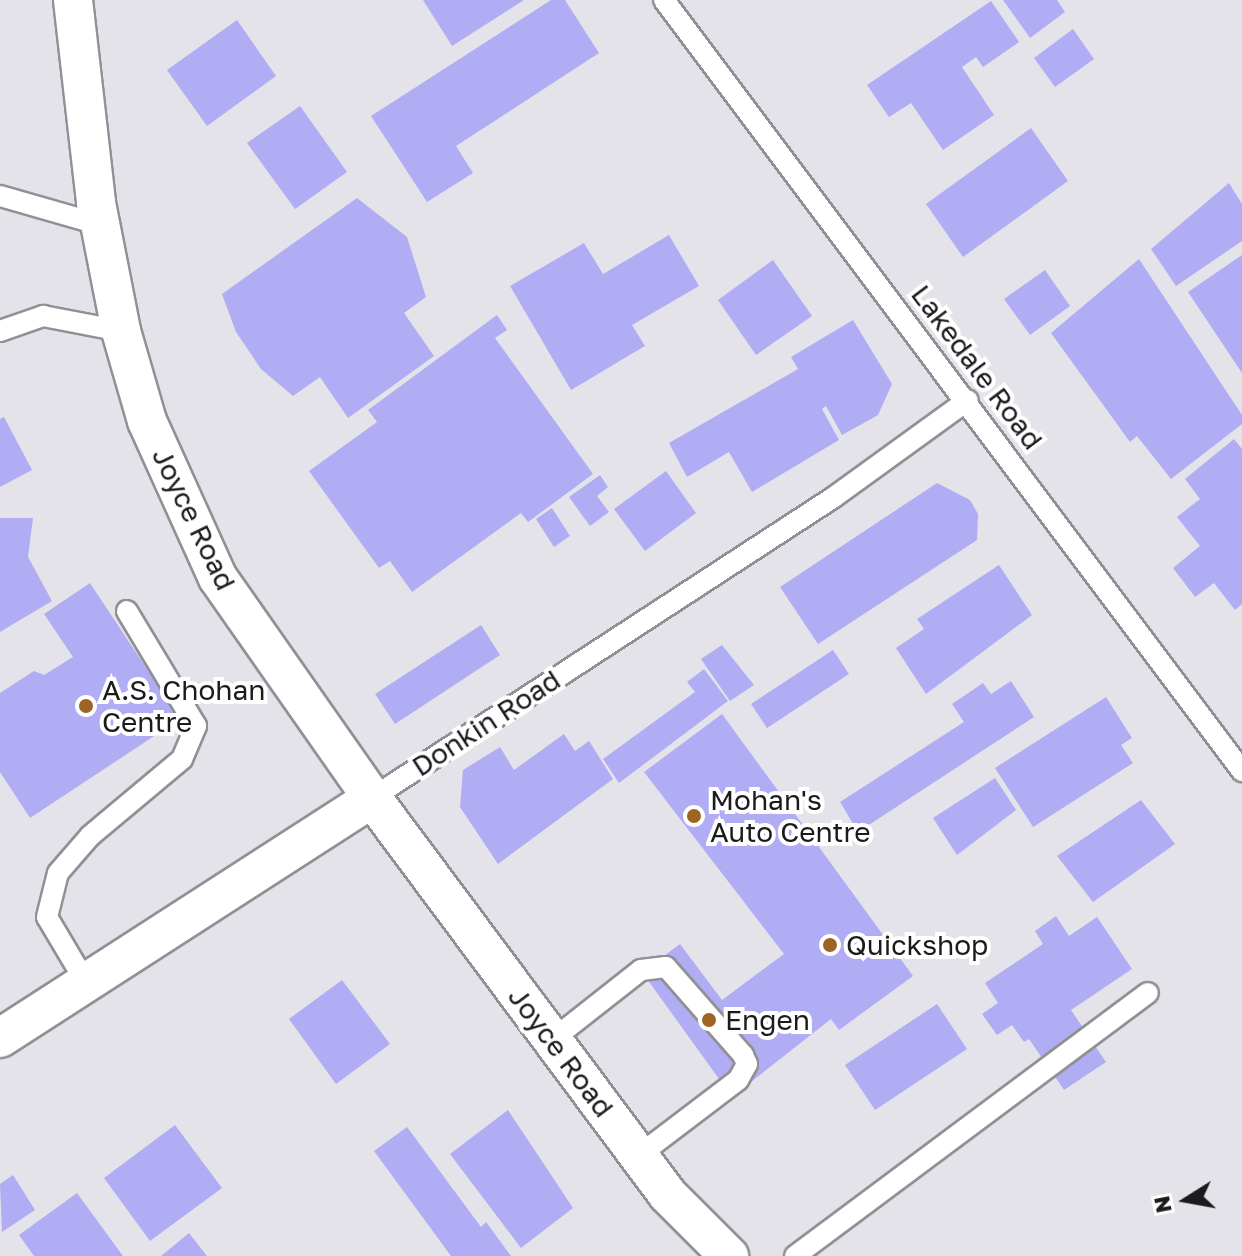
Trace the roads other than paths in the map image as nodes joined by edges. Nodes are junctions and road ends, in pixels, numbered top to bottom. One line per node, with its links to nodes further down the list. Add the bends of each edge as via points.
1 (73, 0): 4 (street, Joyce Road)
2 (664, 0): 7 (lane, Lakedale Road)
3 (2, 200): 4 (lane)
4 (101, 225): 6 (street, Joyce Road)
5 (0, 331): 6 (lane, via 43,316)
6 (121, 331): 10 (street, Joyce Road, via 147,421 218,578)
7 (968, 400): 9 (lane, Lakedale Road); 10 (lane, Donkin Road, via 834,497)
8 (127, 611): 11 (lane, via 196,726 182,759 90,836 58,873 47,917)
9 (1242, 771)
10 (372, 798): 11 (street, Donkin Road); 14 (street, Joyce Road)
11 (85, 981): 13 (street, Donkin Road)
12 (1148, 993): 19 (lane)
13 (0, 1038)
14 (552, 1040): 15 (street, Joyce Road); 15 (lane, via 641,970 666,967 743,1055 747,1064 738,1080)
15 (638, 1156): 16 (street, Joyce Road)
16 (667, 1194): 17 (street, Joyce Road); 18 (street, Joyce Road)
17 (697, 1256)
18 (729, 1256)
19 (795, 1256)

